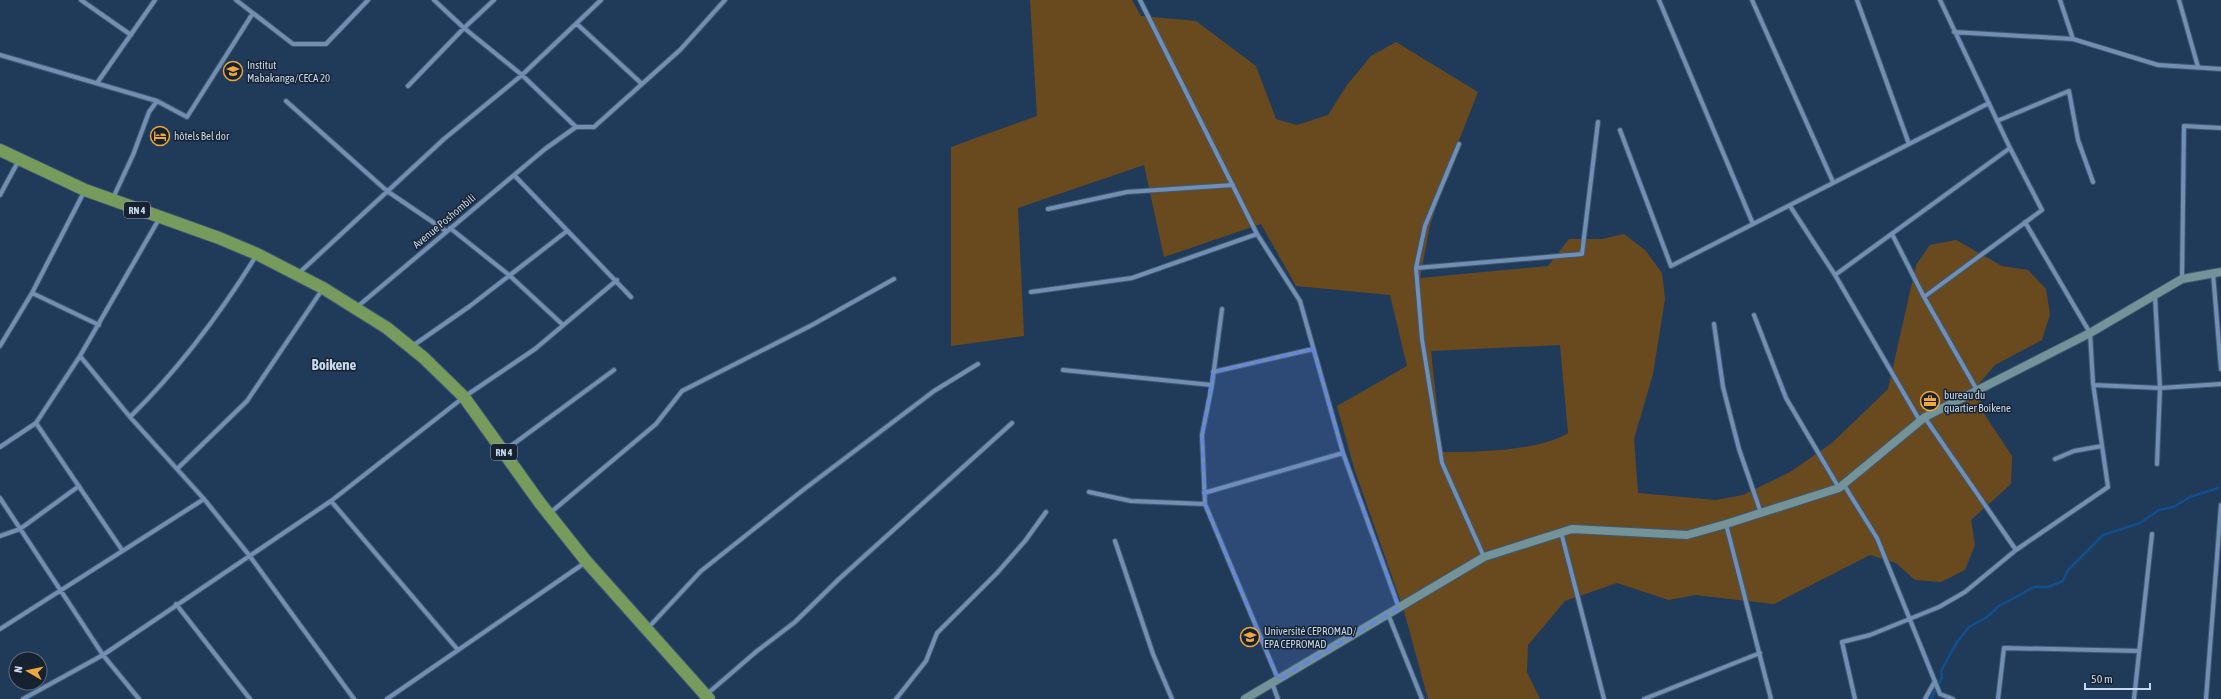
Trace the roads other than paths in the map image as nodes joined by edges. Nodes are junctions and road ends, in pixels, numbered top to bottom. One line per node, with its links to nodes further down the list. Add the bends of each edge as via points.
1 (81, 0): 20 (street)
2 (155, 0): 20 (street)
3 (236, 0): 16 (street)
4 (368, 0): 16 (street, via 326,44 293,44)
5 (434, 0): 18 (street)
6 (494, 0): 18 (street)
7 (601, 0): 17 (street)
8 (725, 0): 27 (street, via 680,50)
9 (1140, 0): 45 (street)
10 (1659, 0): 54 (street)
11 (1752, 0): 43 (street)
12 (1857, 0): 38 (street)
13 (1940, 0): 19 (street)
14 (2060, 0): 21 (street)
15 (2178, 0): 23 (street)
16 (253, 13): 29 (street, via 187,118)
17 (577, 24): 25 (street); 27 (street)
18 (464, 28): 25 (street); 28 (street)
19 (1954, 32): 21 (street); 31 (street)
20 (131, 35): 26 (street)
21 (2073, 39): 23 (street, via 2158,65)
22 (0, 55): 26 (street)
23 (2198, 67): 24 (street)
24 (2221, 69)
25 (522, 75): 34 (street); 47 (street)
26 (97, 84): 29 (street)
27 (642, 84): 34 (street, via 594,127)
28 (408, 86)
29 (157, 101): 49 (street, via 149,112)
30 (286, 101): 47 (street)
31 (1989, 103): 32 (street); 38 (street)
32 (1997, 121): 39 (street); 44 (street, via 2069,91 2078,140)
33 (1598, 122): 60 (street, via 1582,254)
34 (576, 127): 42 (street, Avenue Poshombili, via 545,149)
35 (2221, 128): 66 (street, via 2184,126)
36 (1620, 130): 54 (street, via 1671,266)
37 (1459, 144): 60 (street, via 1425,226)
38 (1909, 144): 43 (street)
39 (2010, 148): 53 (street, via 2042,210); 58 (street)
40 (0, 150): 41 (highway, RN 4)
41 (19, 160): 46 (highway, RN 4); 48 (street)
42 (515, 176): 55 (street, Avenue Poshombili); 56 (street)
43 (1833, 182): 50 (street)
44 (2093, 182)
45 (1233, 185): 51 (street, via 1127,192); 57 (street)
46 (85, 190): 49 (highway, RN 4); 70 (street)
47 (386, 191): 55 (street); 62 (street)
48 (0, 196)
49 (112, 200): 52 (highway, RN 4)
50 (1790, 206): 54 (street); 64 (street)
51 (1048, 210)
52 (160, 218): 59 (highway, RN 4); 78 (street)
53 (2025, 222): 73 (street); 80 (street)
54 (1753, 224)
55 (448, 229): 63 (street); 74 (street, Avenue Poshombili)
56 (567, 231): 63 (street); 67 (street)
57 (1257, 234): 69 (street, via 1132,278); 83 (street, via 1300,301)
58 (1892, 234): 64 (street); 73 (street)
59 (257, 254): 62 (highway, RN 4); 96 (street, via 226,305 160,388)
60 (1416, 268): 128 (street, via 1422,339 1442,463)
61 (2217, 272): 66 (street); 86 (street)
62 (298, 275): 68 (highway, RN 4)
63 (509, 275): 79 (street); 82 (street)
64 (1835, 275): 97 (street)
65 (894, 279): 117 (street, via 812,325 682,391 656,424)
66 (2182, 279): 71 (street)
67 (617, 280): 72 (street); 79 (street)
68 (323, 288): 74 (highway, RN 4); 106 (street, via 247,401)
69 (1031, 292)
70 (32, 293): 78 (street); 81 (street)
71 (2155, 296): 80 (street); 93 (street)
72 (631, 297)
73 (1924, 297): 94 (street)
74 (355, 308): 82 (highway, RN 4)
75 (1222, 309): 89 (street)
76 (1754, 315): 108 (street, via 1786,398)
77 (1714, 324): 118 (street, via 1723,387 1739,449)
78 (99, 325): 84 (street)
79 (563, 325): 95 (street, via 535,349)
80 (2090, 333): 92 (street); 94 (street)
81 (0, 346)
82 (411, 347): 95 (highway, RN 4)
83 (1313, 349): 89 (street); 103 (street)
84 (80, 356): 96 (street); 98 (street)
85 (978, 364): 138 (street, via 934,391 701,571)
86 (2221, 369)
87 (614, 370): 102 (street)
88 (1063, 370): 91 (street)
89 (1213, 372): 91 (street)
90 (2221, 384): 93 (street)
91 (1212, 385): 110 (street, via 1202,435)
92 (2094, 385): 93 (street); 100 (street)
93 (2160, 388): 105 (street)
94 (1977, 390): 97 (street)
95 (464, 397): 102 (highway, RN 4); 113 (street)
96 (130, 417): 106 (street)
97 (1922, 419): 108 (street); 126 (street)
98 (36, 423): 101 (street); 107 (street)
99 (1012, 423): 146 (street, via 839,579 796,622 757,651)
100 (2102, 446): 104 (street, via 2074,451); 126 (street, via 2108,487)
101 (0, 447)
102 (503, 451): 117 (highway, RN 4)
103 (1343, 453): 110 (street); 134 (street)
104 (2055, 459)
105 (2157, 464)
106 (177, 470): 112 (street)
107 (79, 486): 120 (street); 125 (street)
108 (1841, 486): 118 (street); 136 (street, via 1877,538)
109 (1089, 492): 114 (street, via 1131,501)
110 (1204, 493): 114 (street)
111 (0, 498): 120 (street)
112 (204, 499): 125 (street); 127 (street)
113 (331, 501): 127 (street); 139 (street)
114 (1205, 504): 143 (street)
115 (2221, 505): 130 (street)
116 (1046, 512): 153 (street, via 997,573 937,633 926,661)
117 (548, 514): 129 (highway, RN 4)
118 (1761, 514): 119 (street)
119 (1726, 524): 121 (street, via 1687,535 1572,529); 141 (street)
120 (20, 529): 123 (street); 132 (street)
121 (1561, 532): 128 (street); 158 (street)
122 (2152, 534): 140 (street)
123 (0, 536)
124 (1115, 541): 154 (street, via 1153,654)
125 (122, 550): 132 (street)
126 (2016, 550): 136 (street, via 1965,592 1939,607)
127 (249, 556): 133 (street); 151 (street)
128 (1484, 557): 134 (street)
129 (586, 561): 138 (highway, RN 4); 139 (street)
130 (2215, 572): 131 (street); 166 (street)
131 (2221, 572)
132 (60, 591): 137 (street); 142 (street)
133 (176, 604): 142 (street); 150 (street)
134 (1399, 608): 135 (street)
135 (1388, 614): 143 (street); 157 (street)
136 (1911, 617): 144 (street); 161 (street, via 1870,635 1842,642)
137 (0, 629)
138 (645, 630): 146 (highway, RN 4)
139 (458, 650): 152 (street)
140 (2139, 651): 164 (street, via 2004,648); 165 (street)
141 (1760, 653): 159 (street); 160 (street)
142 (103, 655): 145 (street); 149 (street)
143 (1275, 681): 155 (street); 156 (street)
144 (1936, 682): 147 (street); 162 (street)
145 (33, 697): 148 (street)
146 (707, 697)
147 (1940, 697): 163 (street)
148 (23, 699)
149 (139, 699)
150 (250, 699)
151 (354, 699)
152 (387, 699)
153 (896, 699)
154 (1172, 699)
155 (1245, 699)
156 (1278, 699)
157 (1422, 699)
158 (1604, 699)
159 (1644, 699)
160 (1771, 699)
161 (1855, 699)
162 (1925, 699)
163 (1953, 699)
164 (1998, 699)
165 (2134, 699)
166 (2206, 699)

